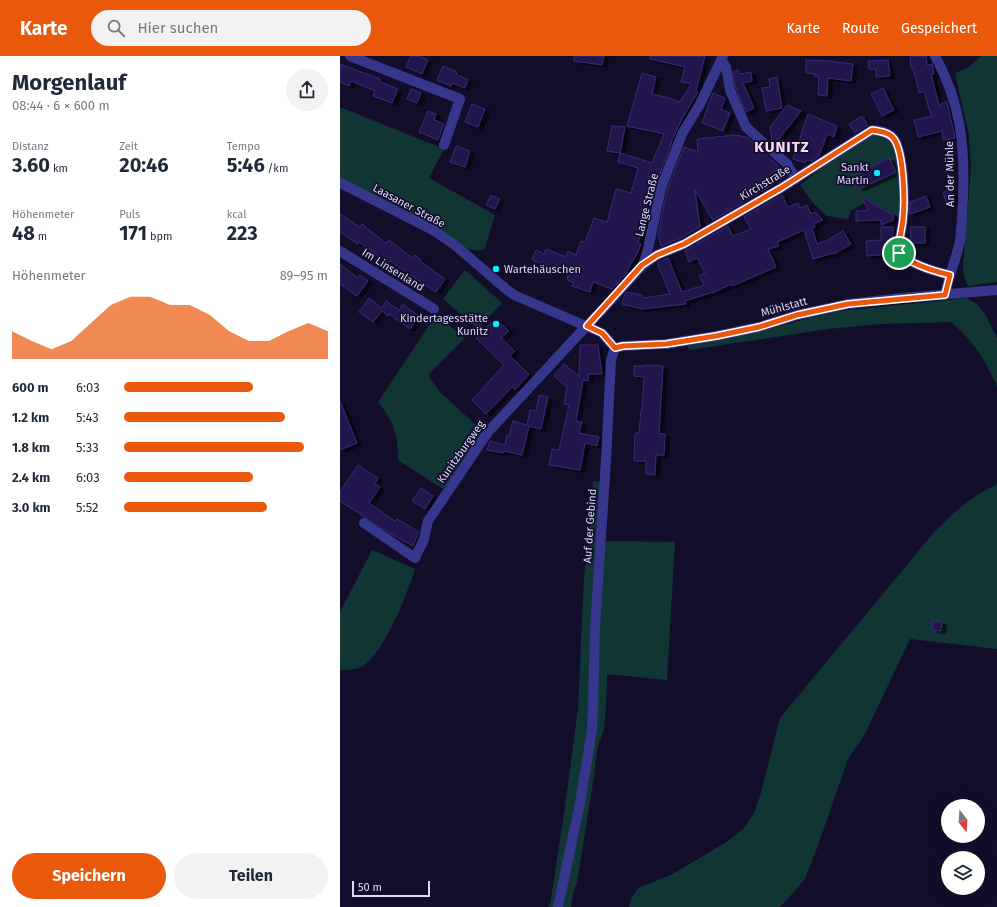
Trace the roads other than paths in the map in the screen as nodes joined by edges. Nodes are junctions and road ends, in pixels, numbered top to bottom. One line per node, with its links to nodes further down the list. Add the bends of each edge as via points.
1 (350, 56): 4 (street, via 460,99)
2 (935, 56): 9 (street, An der Mühle, via 947,78 956,105 964,153 962,224 958,251)
3 (722, 58): 5 (street, via 730,90 746,128 787,164); 8 (street, Lange Straße, via 679,140 661,188)
4 (444, 146)
5 (796, 179): 8 (street, Kirchstraße, via 684,244 657,255); 9 (street, Kirchstraße, via 872,130 883,132 893,138 899,149 902,164 903,218 899,253 919,265)
6 (340, 183): 13 (street, Laasaner Straße, via 433,230 514,295 570,321)
7 (340, 251): 12 (street, Im Linsenland)
8 (642, 265): 13 (street, Lange Straße)
9 (950, 275): 11 (street, An der Mühle)
10 (997, 290): 11 (street, Mühlstatt)
11 (945, 295): 14 (street, Mühlstatt, via 848,304 716,336 666,344)
12 (434, 309)
13 (587, 326): 14 (street, via 602,333); 15 (street, Kunitzburgweg, via 488,432 428,521 416,558)
14 (615, 348): 16 (street, Auf der Gebind, via 611,360 595,629 592,730)
15 (364, 523)
16 (558, 907)

